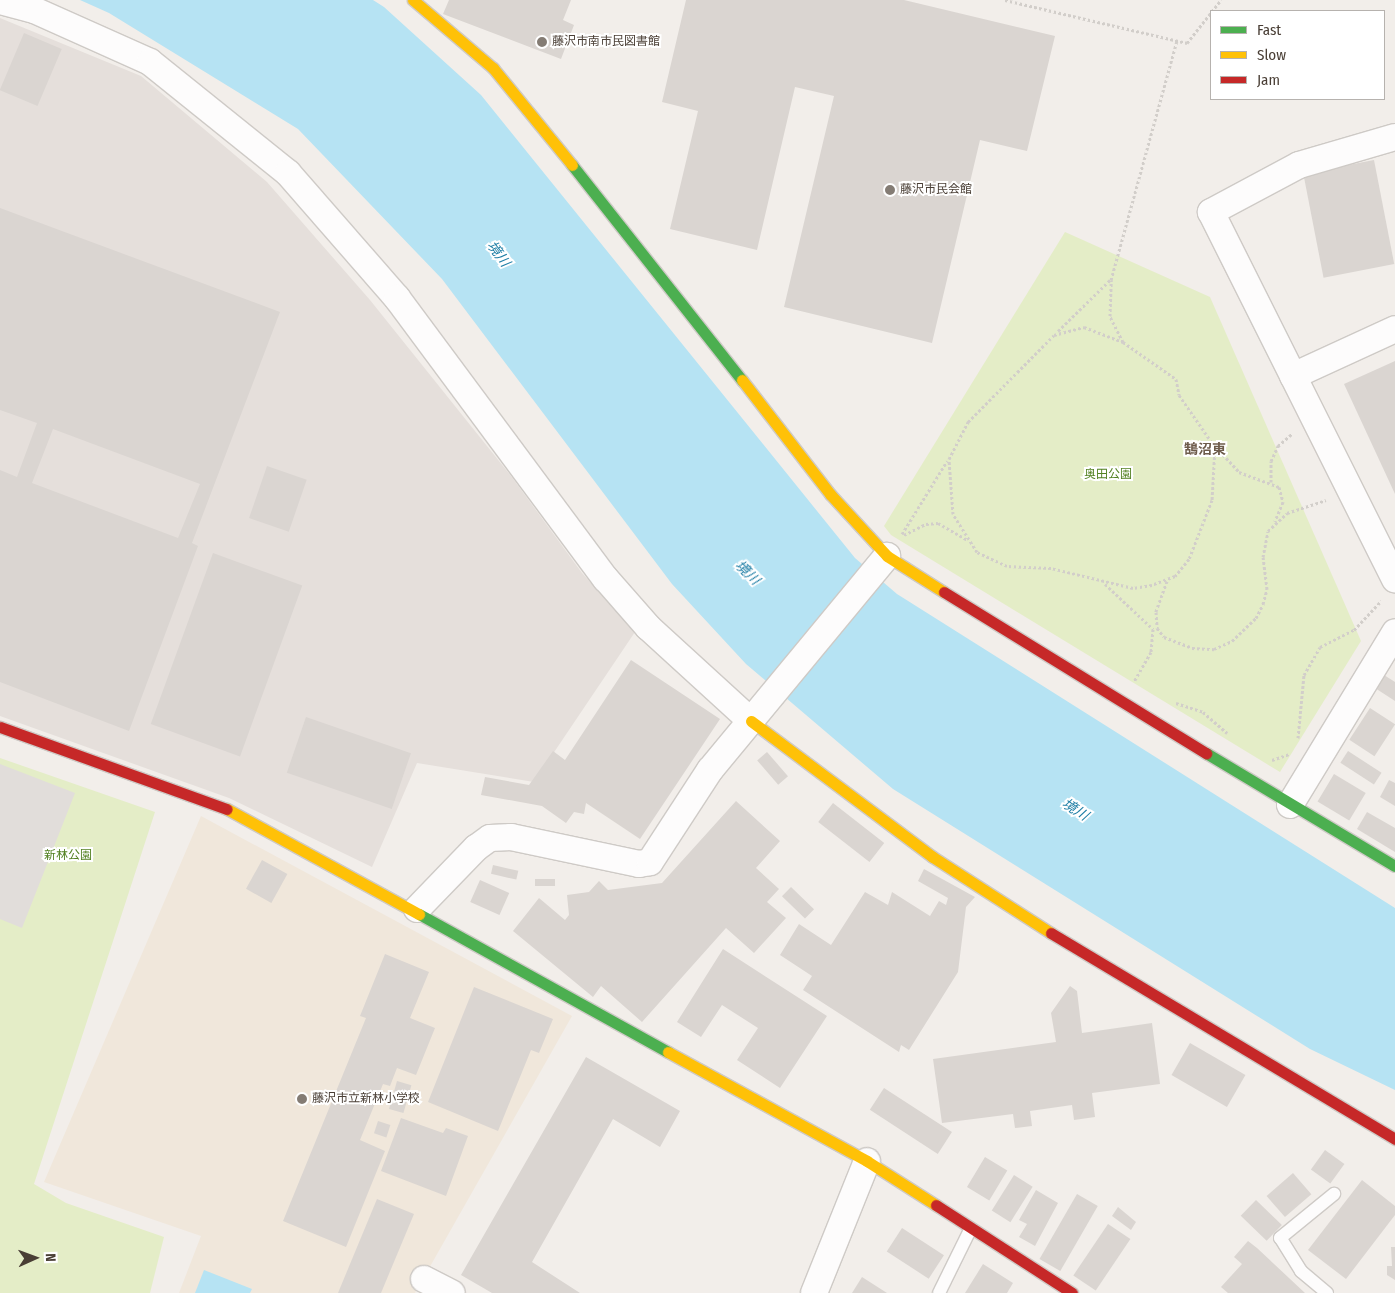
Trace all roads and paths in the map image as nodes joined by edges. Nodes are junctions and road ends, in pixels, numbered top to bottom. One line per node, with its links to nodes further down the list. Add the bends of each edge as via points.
1 (413, 0): 21 (street, via 493,68 611,212 830,494)
2 (1005, 0): 7 (path)
3 (1222, 0): 5 (path)
4 (0, 1): 28 (street, via 34,10 150,62 288,173 397,298 606,579 648,627)
5 (1214, 10)
6 (1210, 14): 7 (path, via 1186,43)
7 (1176, 41): 9 (path)
8 (1395, 137): 13 (street, via 1299,165 1210,212)
9 (1111, 280): 11 (path); 12 (path, via 1110,316)
10 (1395, 328): 13 (street)
11 (1054, 334): 12 (path, via 1084,327); 16 (path, via 1026,366 987,399 956,440)
12 (1123, 342): 15 (path, via 1176,379 1179,396)
13 (1293, 376): 14 (street)
14 (1313, 416): 17 (path, via 1278,446 1270,462); 18 (street)
15 (1214, 444): 17 (path, via 1239,472); 22 (path, via 1217,458 1212,500 1189,559)
16 (950, 454): 20 (path, via 948,493 954,514); 20 (path, via 899,539 912,529 938,523)
17 (1271, 482): 19 (path, via 1283,495)
18 (1352, 492): 19 (path, via 1300,507); 24 (street)
19 (1275, 521): 22 (path, via 1264,543 1267,589 1262,604 1256,618 1232,641 1214,648 1192,648 1164,637 1157,628 1156,612)
20 (971, 544): 23 (path, via 1007,566 1058,570)
21 (887, 556): 28 (street); 32 (street)
22 (1167, 580): 23 (path, via 1133,588)
23 (1104, 584): 26 (path, via 1153,630 1151,652)
24 (1392, 586): 31 (path, via 1354,630 1320,647 1304,675 1294,747 1282,759)
25 (1395, 632): 32 (street)
26 (1144, 664)
27 (1168, 700): 30 (path, via 1203,712)
28 (751, 721): 34 (street, via 710,770 650,862 640,864 511,837 490,838 476,848); 35 (street, via 933,858 1017,913)
29 (0, 727): 34 (street, via 229,810)
30 (1233, 740)
31 (1262, 759)
32 (1290, 805): 33 (street)
33 (1395, 866)
34 (417, 909): 36 (street)
35 (1395, 1139)
36 (867, 1161): 38 (street); 41 (street)
37 (1334, 1194): 44 (lane, via 1280,1238 1301,1271)
38 (970, 1230): 42 (lane); 43 (street)
39 (424, 1279): 40 (street)
40 (452, 1293)
41 (814, 1293)
42 (939, 1293)
43 (1072, 1293)
44 (1327, 1293)

